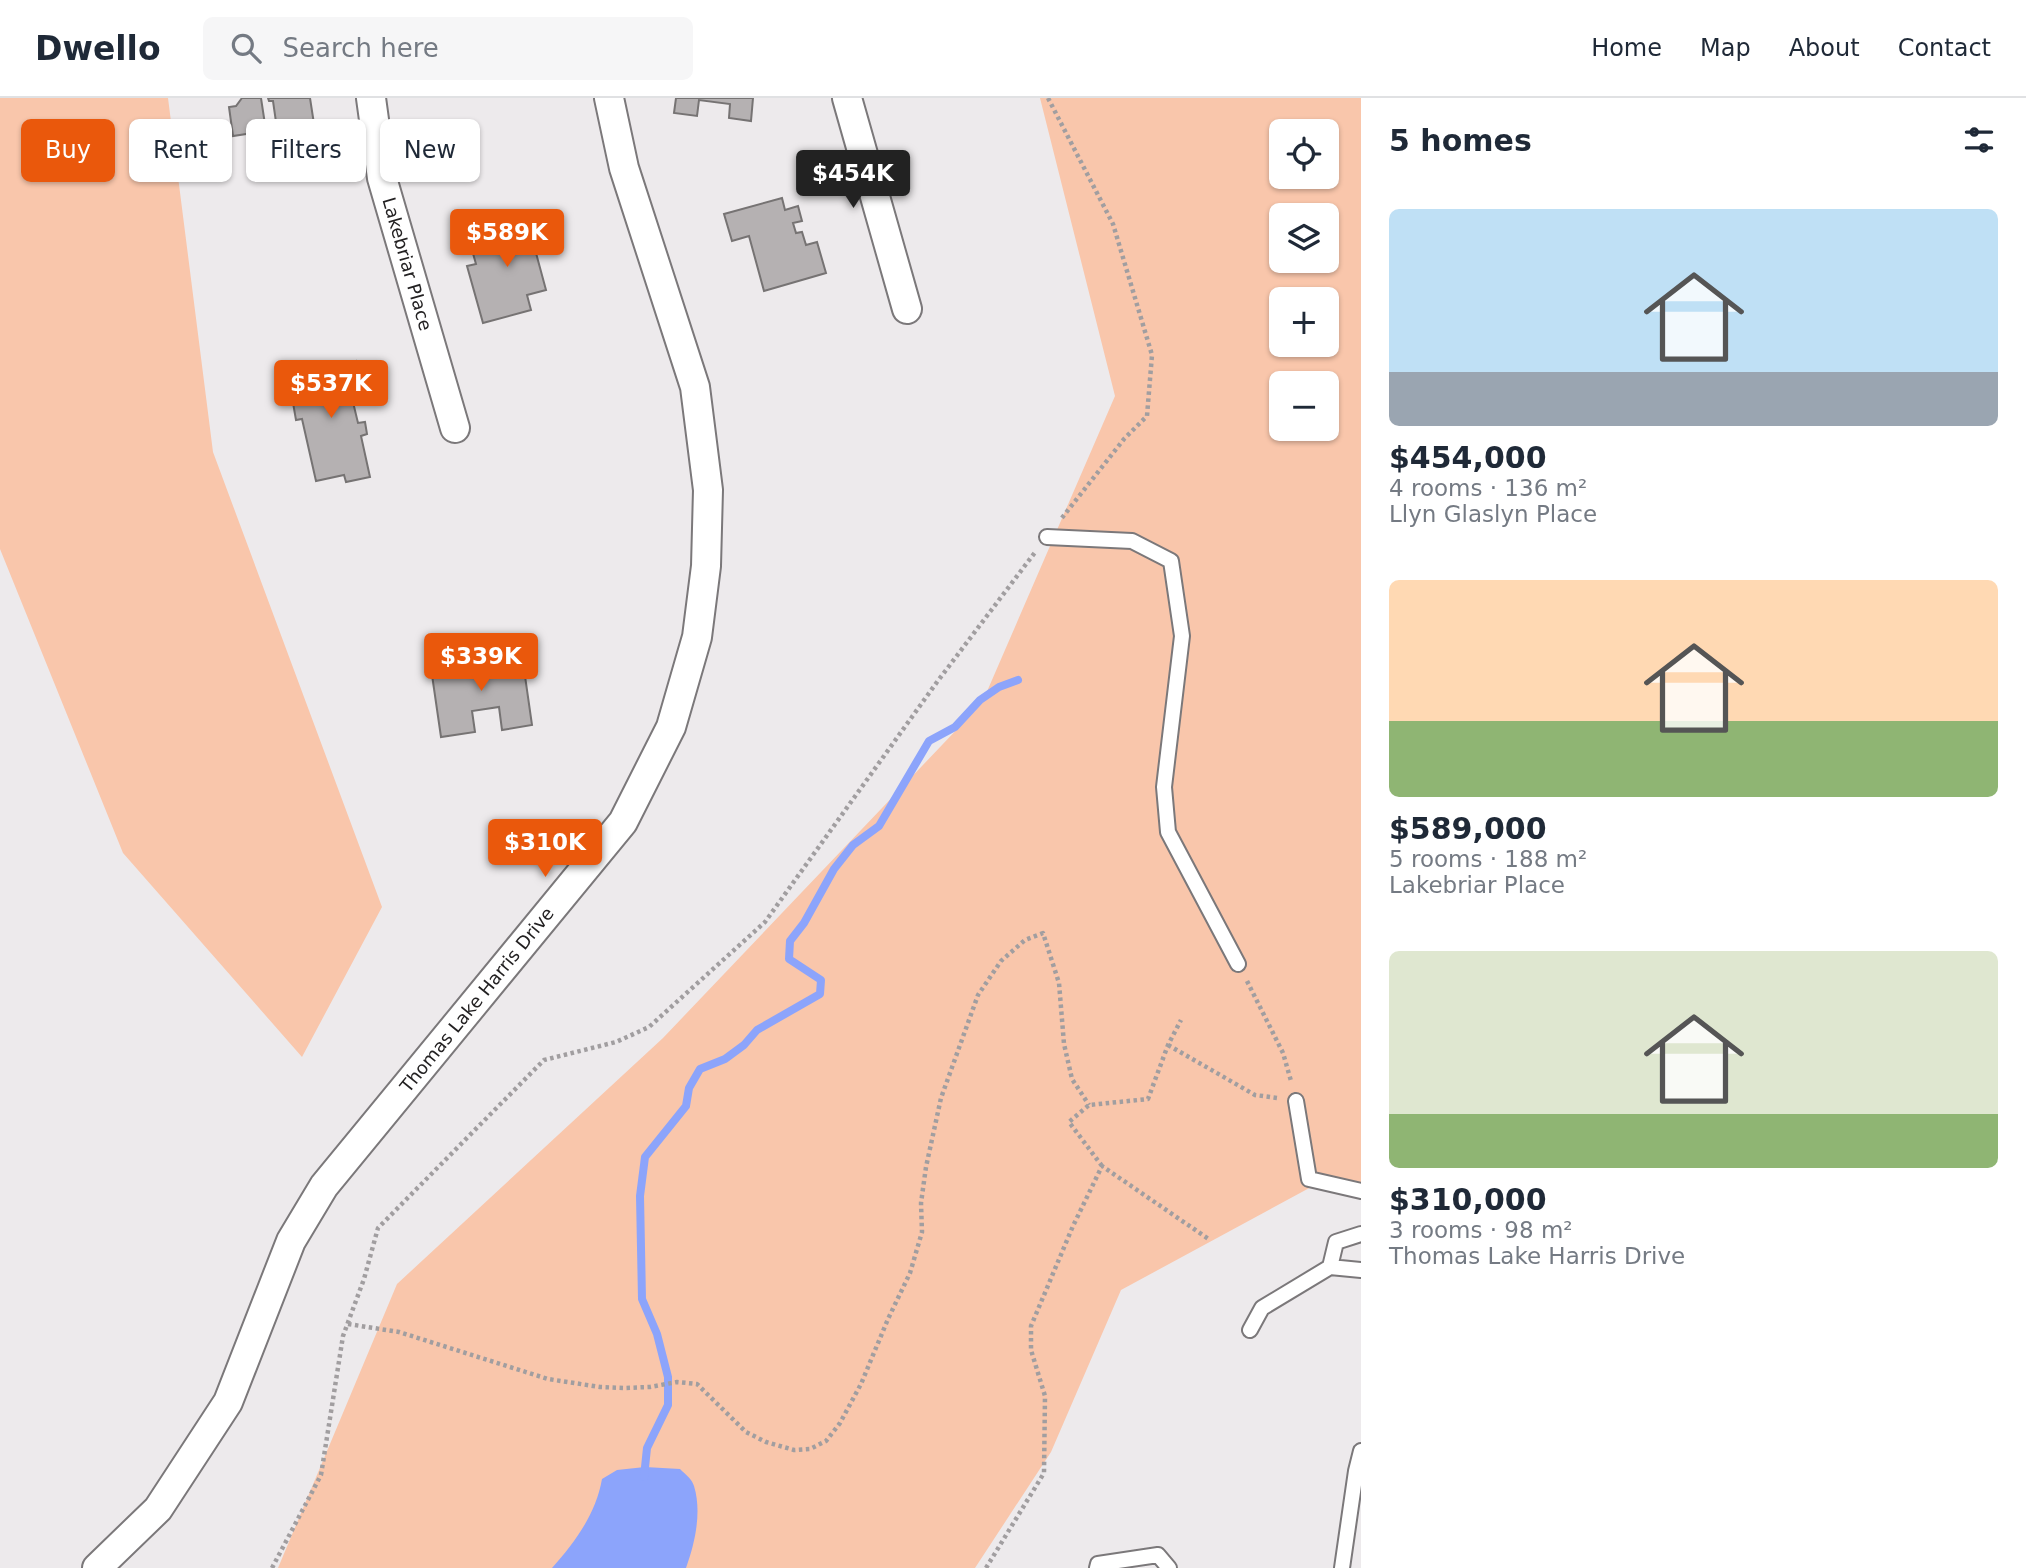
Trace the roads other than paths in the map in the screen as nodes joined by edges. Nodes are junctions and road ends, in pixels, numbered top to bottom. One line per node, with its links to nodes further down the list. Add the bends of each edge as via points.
1 (371, 98): 5 (street, Lakebriar Place, via 382,178)
2 (609, 98): 15 (street, Thomas Lake Harris Drive, via 624,168 695,387 708,490 706,566 697,637 671,727 623,822 324,1186 291,1241 228,1402 158,1509)
3 (847, 98): 4 (street)
4 (907, 309)
5 (455, 428)
6 (1047, 537): 7 (lane, via 1132,541 1171,561 1182,636 1164,787 1168,832)
7 (1238, 964)
8 (1296, 1101): 9 (lane, via 1309,1179)
9 (1361, 1191)
10 (1361, 1234): 11 (lane, via 1336,1242)
11 (1330, 1268): 12 (lane); 13 (lane, via 1262,1308)
12 (1361, 1269)
13 (1250, 1330)
14 (1361, 1451): 18 (lane)
15 (97, 1568)
16 (1097, 1568): 17 (lane, via 1098,1564 1158,1555)
17 (1169, 1568)
18 (1342, 1568)

